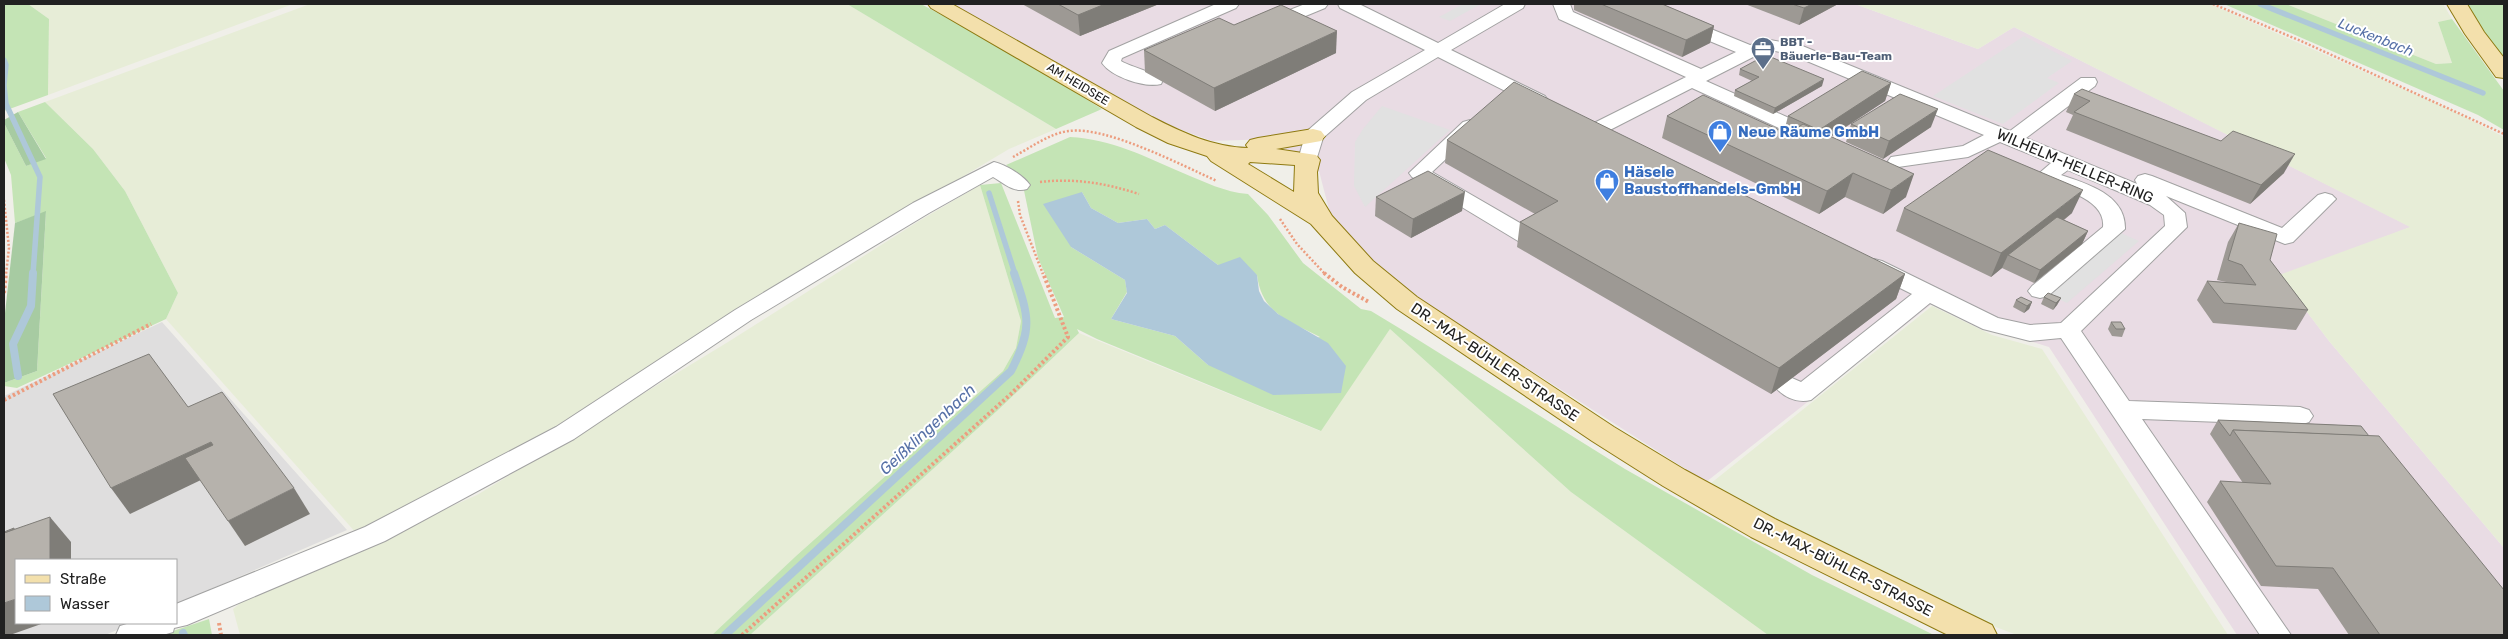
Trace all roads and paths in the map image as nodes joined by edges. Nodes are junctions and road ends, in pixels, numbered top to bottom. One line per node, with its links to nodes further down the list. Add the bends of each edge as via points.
1 (938, 4): 28 (main road, AM HEIDSEE, via 1136,118 1176,138)
2 (1230, 4): 17 (street, via 1115,55 1111,63 1123,71 1133,77)
3 (1275, 4): 11 (street)
4 (1319, 4): 11 (street)
5 (1346, 4): 13 (street)
6 (1517, 4): 13 (street)
7 (1562, 4): 16 (street, via 1566,15)
8 (1636, 4): 14 (street)
9 (2213, 4): 25 (path)
10 (2457, 4): 15 (main road)
11 (1296, 13): 12 (street)
12 (1254, 31)
13 (1439, 51): 20 (street); 27 (street, via 1358,96)
14 (1750, 51): 16 (street, WILHELM-HELLER-RING); 26 (street, WILHELM-HELLER-RING, via 1770,46 1794,49 1856,84)
15 (2504, 72)
16 (1696, 79): 21 (street, via 1790,126); 24 (street, WILHELM-HELLER-RING)
17 (1154, 80)
18 (2088, 82): 19 (street)
19 (2069, 96): 22 (street); 26 (street)
20 (1498, 100): 23 (street); 40 (street, via 1419,173)
21 (1832, 100)
22 (2087, 104)
23 (1555, 108)
24 (1598, 129)
25 (2504, 134)
26 (2013, 135): 29 (street, via 1968,152); 30 (street, WILHELM-HELLER-RING); 37 (street, via 2285,238)
27 (1313, 136): 28 (main road); 32 (street, DR.-MAX-BÜHLER-STRASSE)
28 (1216, 152): 32 (main road, AM HEIDSEE, via 1272,169); 39 (main road)
29 (1898, 161)
30 (2066, 162): 42 (street, via 2040,180 2090,194 2105,203 2114,217 2114,229); 46 (street, WILHELM-HELLER-RING, via 2158,200 2174,213 2176,227)
31 (1178, 165): 33 (path, via 1126,144 1067,131)
32 (1306, 166): 39 (main road, DR.-MAX-BÜHLER-STRASSE, via 1306,193)
33 (994, 168): 35 (street); 51 (street, via 921,208 743,316 565,433 375,534)
34 (1045, 181): 36 (path, via 1081,179 1106,182)
35 (1020, 185): 54 (path, via 1017,189 1020,215 1068,337 1012,393)
36 (1139, 194)
37 (2325, 199)
38 (4, 200): 43 (path, via 9,248)
39 (1321, 220): 55 (main road, DR.-MAX-BÜHLER-STRASSE, via 1364,267 1407,303 1603,434 1763,528)
40 (1530, 239)
41 (1857, 258): 44 (street)
42 (2040, 291)
43 (4, 293)
44 (1928, 293): 46 (street, via 1991,324 2030,333); 47 (street, via 1802,394)
45 (151, 324): 48 (path)
46 (2068, 330): 49 (street)
47 (1785, 383)
48 (4, 400)
49 (2122, 409): 50 (street); 56 (street)
50 (2300, 416)
51 (178, 616)
52 (159, 624): 53 (street)
53 (131, 635)
54 (742, 635)
55 (1980, 635)
56 (2276, 635)

